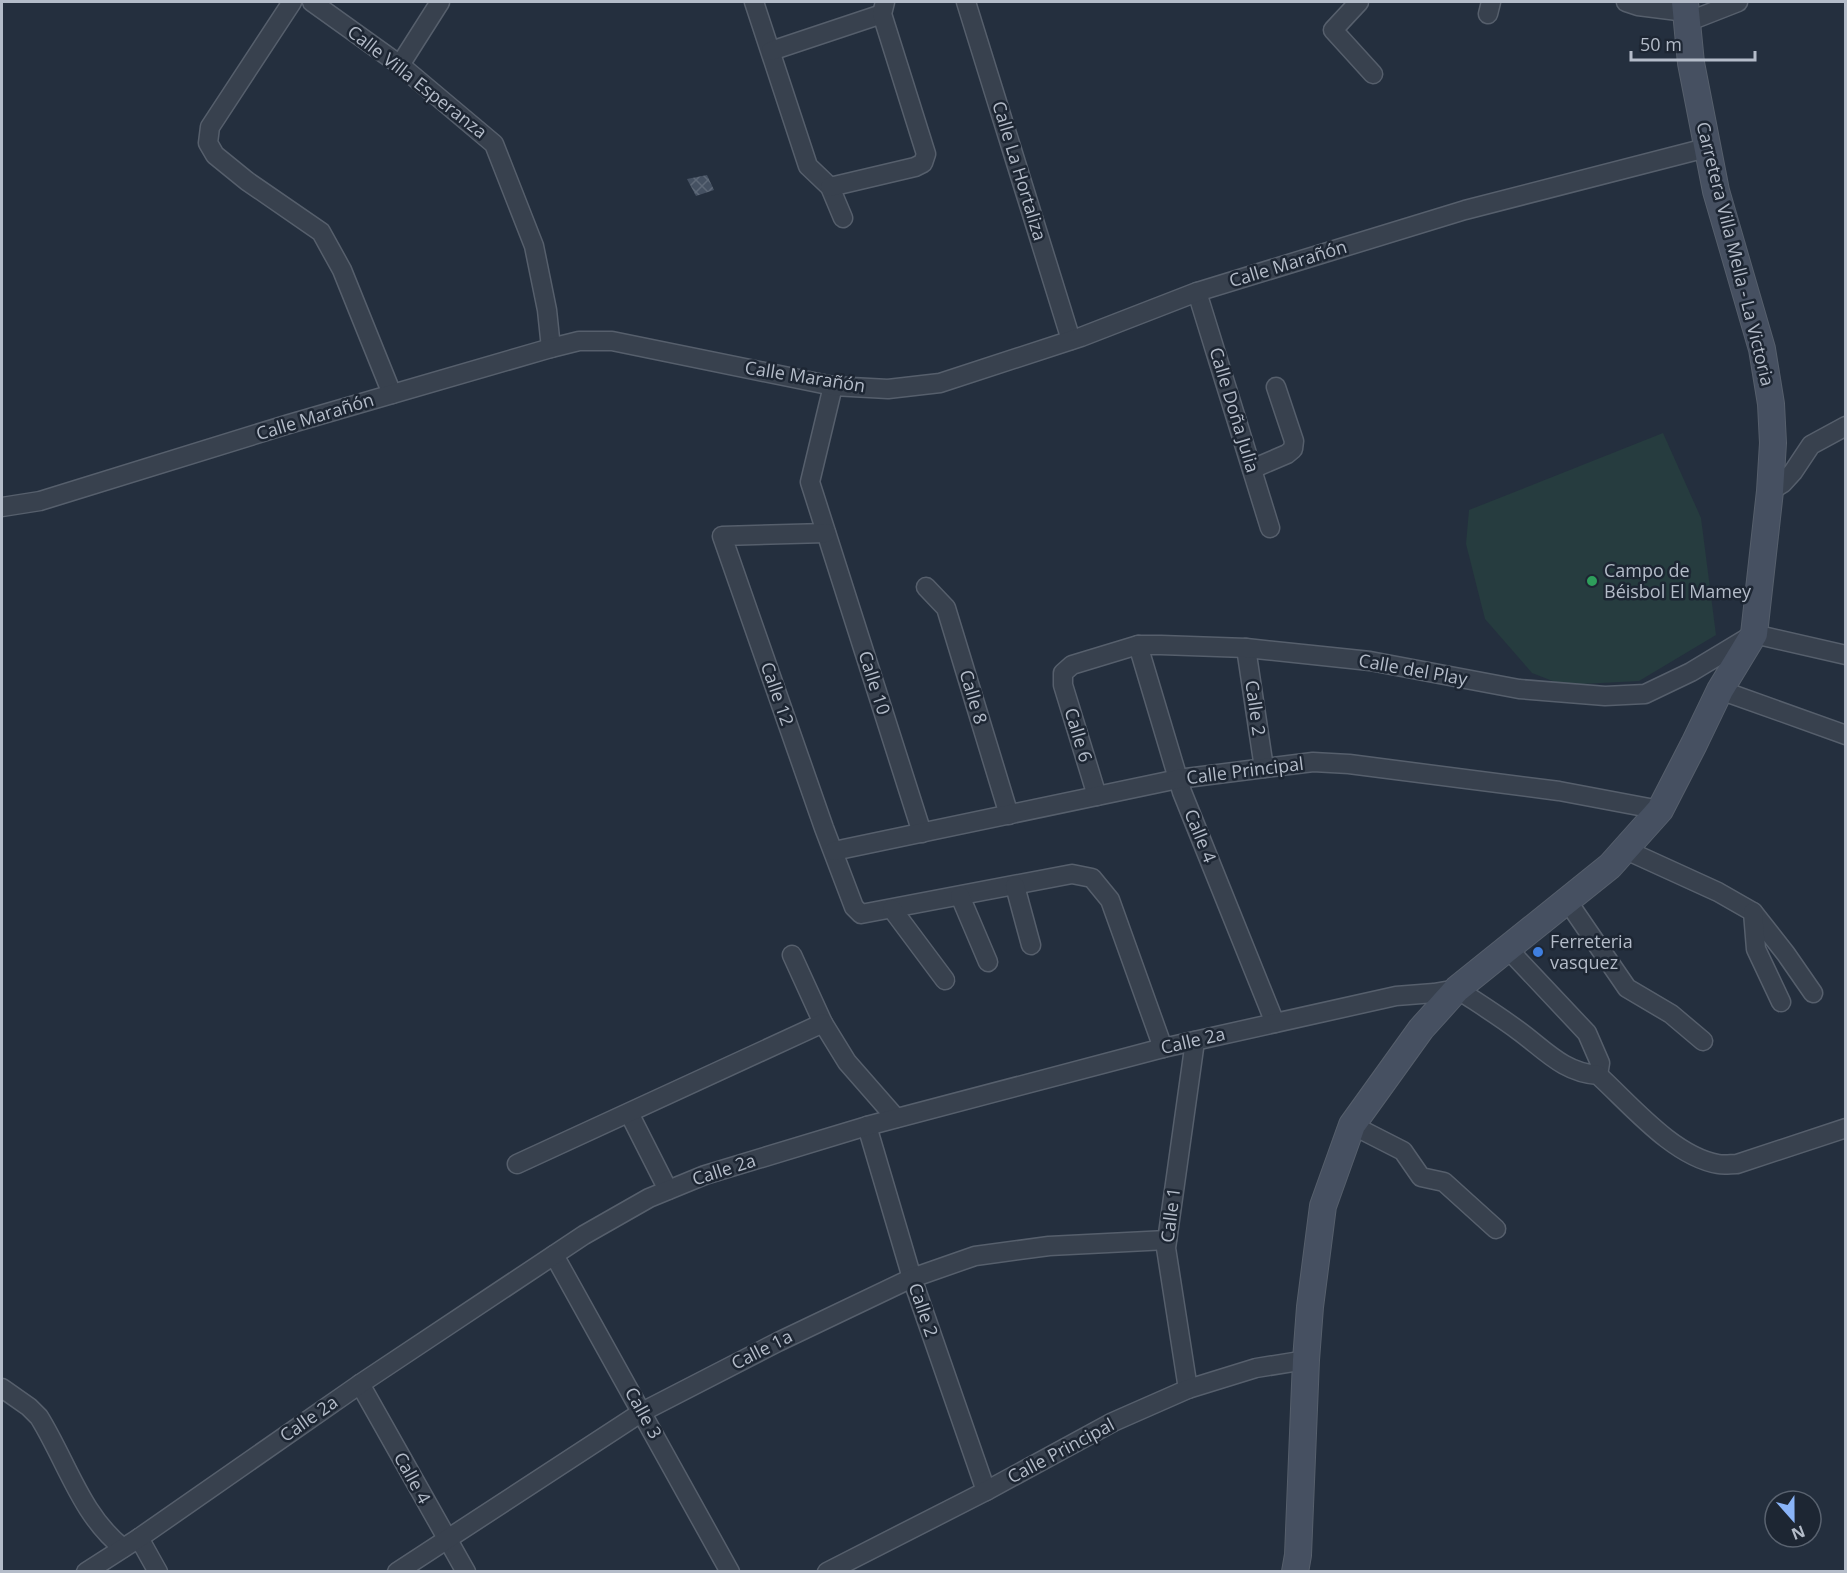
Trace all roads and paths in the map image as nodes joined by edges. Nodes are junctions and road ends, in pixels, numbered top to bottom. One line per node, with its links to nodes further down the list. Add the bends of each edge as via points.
1 (292, 2): 22 (street, via 210,127 208,143 215,155 247,181 321,232 342,270)
2 (312, 2): 12 (street, Calle Villa Esperanza)
3 (440, 2): 12 (street)
4 (754, 2): 11 (street)
5 (966, 2): 18 (street, Calle La Hortaliza)
6 (1359, 2): 13 (street, via 1333,30)
7 (1626, 2): 10 (street)
8 (1738, 2): 10 (street)
9 (884, 8): 11 (street); 15 (street, via 926,154 923,163 915,167)
10 (1686, 12): 14 (main road, Carretera Villa Mella - La Victoria)
11 (771, 51): 15 (street, via 808,166)
12 (400, 65): 19 (street, Calle Villa Esperanza, via 494,144 534,246)
13 (1373, 74)
14 (1706, 148): 17 (street, Calle Marañón, via 1465,210); 25 (main road, Carretera Villa Mella - La Victoria, via 1762,349 1771,404)
15 (830, 187): 16 (street)
16 (843, 218)
17 (1197, 292): 18 (street, Calle Marañón); 24 (street, Calle Doña Julia)
18 (1071, 340): 20 (street, Calle Marañón, via 940,383 888,389)
19 (551, 348): 20 (street, Calle Marañón, via 579,341 612,341); 22 (street, Calle Marañón)
20 (833, 386): 28 (street, Calle 10, via 810,482)
21 (1276, 387): 24 (street, via 1294,441 1293,449)
22 (392, 394): 26 (street, Calle Marañón, via 40,501)
23 (1845, 426): 25 (street, via 1811,445 1793,472)
24 (1252, 469): 27 (street, Calle Doña Julia)
25 (1770, 491): 30 (main road, Carretera Villa Mella - La Victoria)
26 (2, 507)
27 (1270, 528)
28 (826, 533): 42 (street, Calle 10); 44 (street, Calle 12, via 722,536)
29 (926, 587): 41 (street, Calle 8, via 946,608)
30 (1754, 634): 32 (street, Calle del Play, via 1692,672 1645,694 1605,696 1519,689 1371,661); 33 (street); 35 (main road, Carretera Villa Mella - La Victoria)
31 (1138, 645): 32 (street, Calle del Play); 34 (street, Calle del Play, via 1072,664); 38 (street, Calle 4)
32 (1246, 648): 37 (street, Calle 2)
33 (1845, 655)
34 (1063, 673): 39 (street, Calle 6, via 1063,686)
35 (1720, 690): 36 (street); 40 (main road, Carretera Villa Mella - La Victoria)
36 (1845, 735)
37 (1264, 768): 38 (street, Calle Principal); 40 (street, Calle Principal, via 1313,762 1349,764 1559,791)
38 (1178, 779): 39 (street, Calle Principal); 59 (street, Calle 4)
39 (1097, 796): 41 (street, Calle Principal)
40 (1660, 810): 43 (main road, Carretera Villa Mella - La Victoria)
41 (1009, 815): 42 (street, Calle Principal)
42 (922, 833): 44 (street, Calle Principal)
43 (1626, 850): 47 (main road, Carretera Villa Mella - La Victoria); 49 (street)
44 (834, 851): 48 (street, Calle 12, via 854,908 861,914)
45 (1015, 886): 46 (street, Calle 12); 50 (street); 62 (street, Calle 12, via 1072,874 1092,878 1110,900)
46 (960, 896): 48 (street, Calle 12); 53 (street)
47 (1568, 902): 51 (main road, Carretera Villa Mella - La Victoria); 61 (street, via 1628,988 1671,1014)
48 (892, 909): 54 (street)
49 (1753, 912): 56 (street); 57 (street, via 1756,949)
50 (1031, 945)
51 (1508, 949): 55 (main road, Carretera Villa Mella - La Victoria); 63 (street, via 1587,1033 1600,1063)
52 (792, 955): 58 (street)
53 (988, 962)
54 (945, 980)
55 (1457, 989): 59 (street, Calle 2a, via 1396,996); 63 (street, via 1551,1058 1584,1074); 66 (main road, Carretera Villa Mella - La Victoria, via 1421,1029)
56 (1813, 993)
57 (1781, 1002)
58 (823, 1023): 64 (street); 65 (street, via 847,1062)
59 (1275, 1023): 60 (street, Calle 2a)
60 (1195, 1041): 62 (street, Calle 2a); 72 (street, Calle 1)
61 (1703, 1041)
62 (1163, 1048): 65 (street, Calle 2a)
63 (1598, 1074): 68 (street, via 1672,1143 1719,1164 1737,1164)
64 (629, 1113): 69 (street); 70 (street)
65 (896, 1118): 67 (street, Calle 2a)
66 (1352, 1125): 71 (street, via 1403,1151 1421,1177 1444,1182); 75 (main road, Carretera Villa Mella - La Victoria, via 1323,1206)
67 (867, 1126): 70 (street, Calle 2a); 74 (street, Calle 2)
68 (1845, 1128)
69 (517, 1164)
70 (668, 1190): 73 (street, Calle 2a, via 584,1234)
71 (1496, 1229)
72 (1167, 1240): 74 (street, Calle 1a, via 1049,1245 975,1256); 78 (street, Calle 1)
73 (554, 1255): 76 (street, Calle 2a); 79 (street, Calle 3)
74 (912, 1278): 79 (street, Calle 1a); 80 (street, Calle 2)
75 (1306, 1360): 78 (street, Calle Principal, via 1256,1368); 90 (main road, Carretera Villa Mella - La Victoria)
76 (360, 1384): 81 (street, Calle 2a); 82 (street, Calle 4)
77 (2, 1388): 83 (street, via 39,1418 88,1510 107,1536)
78 (1188, 1389): 80 (street, Calle Principal, via 1113,1422)
79 (642, 1412): 82 (street, Calle 1a); 88 (street, Calle 3)
80 (986, 1491): 89 (street, Calle Principal)
81 (139, 1538): 83 (street, Calle 2a); 85 (street)
82 (446, 1539): 86 (street, Calle 1a); 87 (street, Calle 4)
83 (123, 1548): 84 (street, Calle 2a)
84 (86, 1572)
85 (158, 1572)
86 (397, 1572)
87 (466, 1572)
88 (730, 1572)
89 (827, 1572)
90 (1295, 1572)

